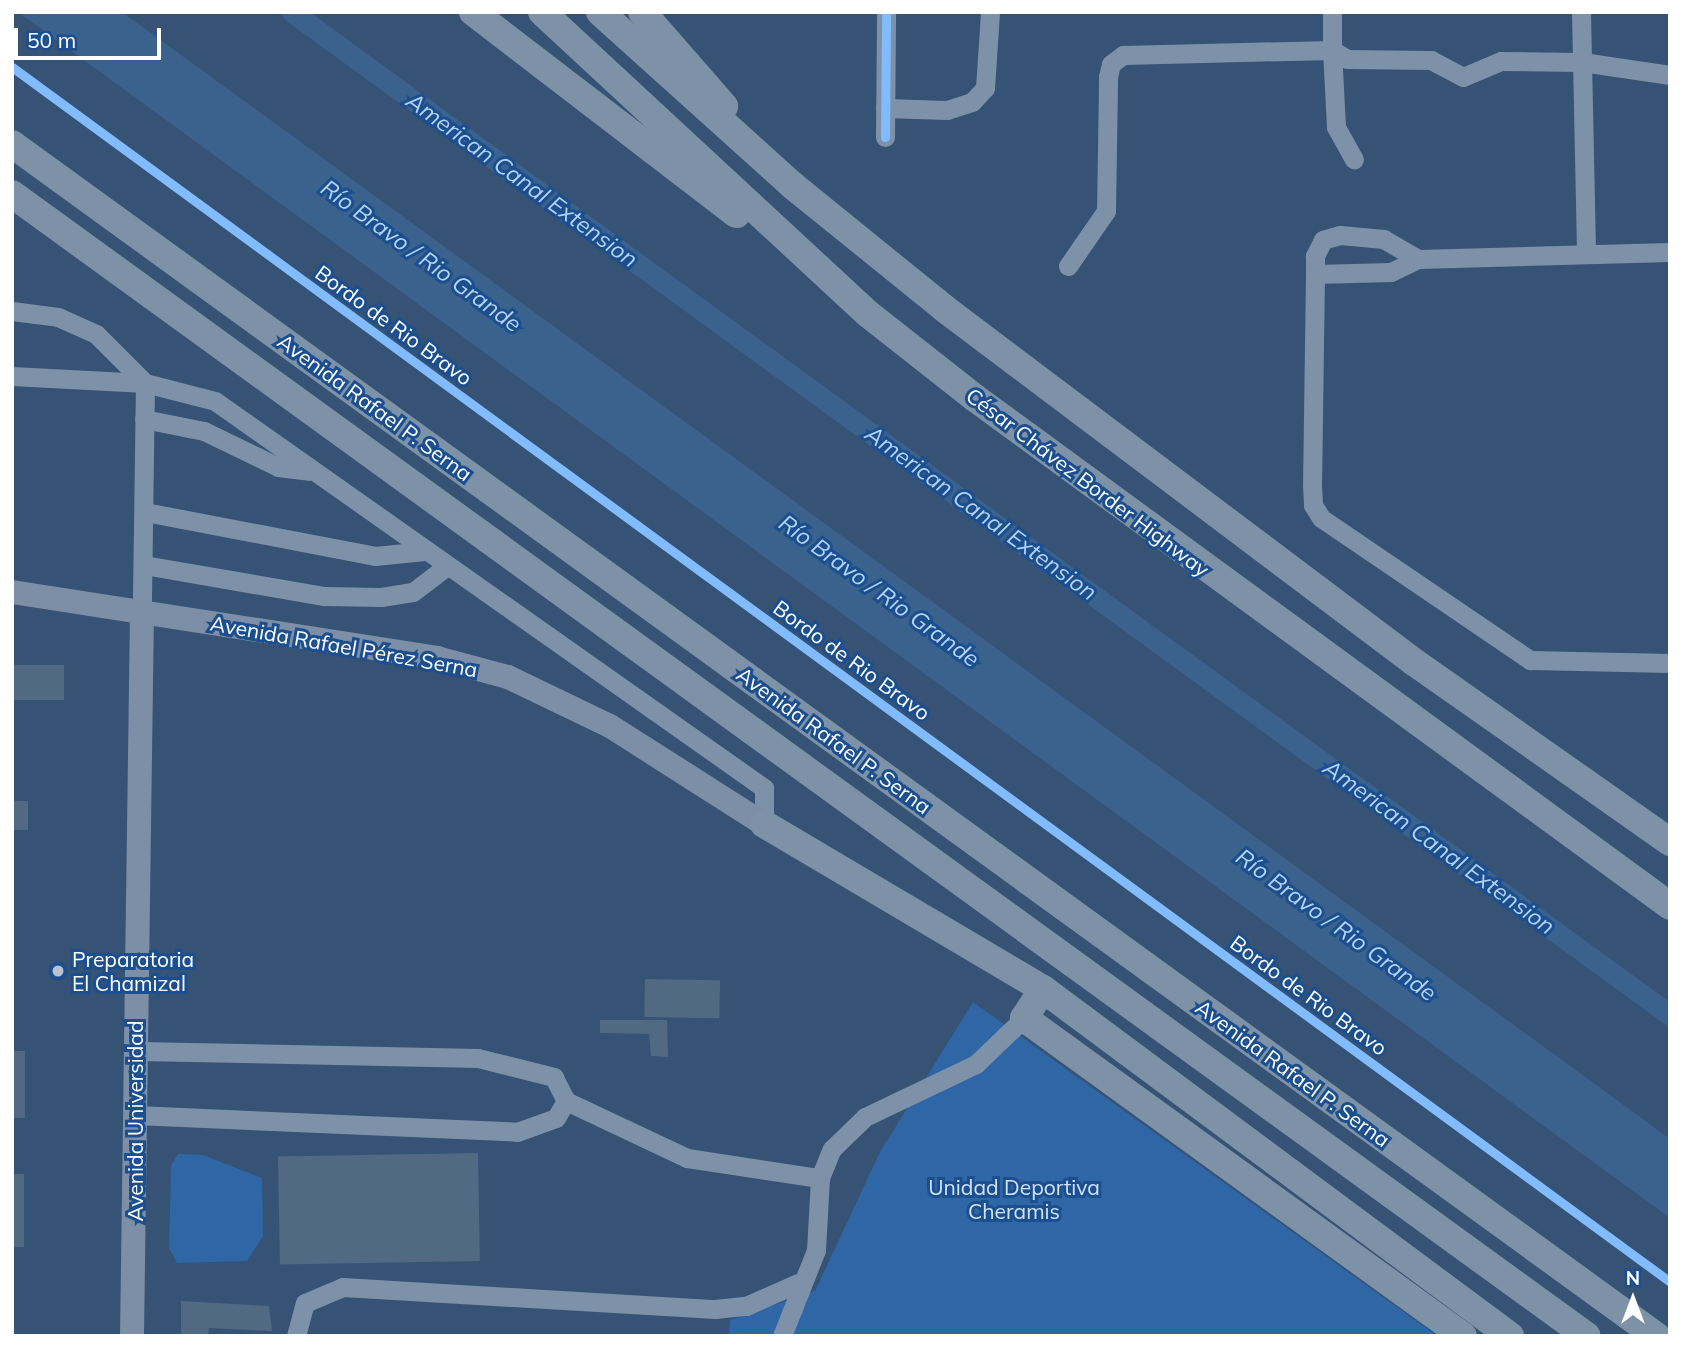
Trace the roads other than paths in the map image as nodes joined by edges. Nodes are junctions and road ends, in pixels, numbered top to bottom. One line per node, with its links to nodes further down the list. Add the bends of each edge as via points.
1 (473, 12): 24 (highway)
2 (542, 12): 24 (highway, César Chávez Border Highway)
3 (600, 12): 16 (highway)
4 (642, 12): 16 (highway)
5 (886, 12): 12 (street)
6 (990, 12): 12 (street, via 985,89 972,102 947,110)
7 (1332, 12): 9 (street)
8 (1581, 12): 10 (street)
9 (1332, 50): 10 (street, via 1362,61 1430,60 1463,77 1501,61); 15 (street, via 1336,127); 21 (street, via 1141,51 1111,64 1105,211)
10 (1582, 62): 11 (street); 18 (street)
11 (1670, 75)
12 (885, 108): 13 (street)
13 (885, 137)
14 (12, 144): 52 (highway, Avenida Rafael P. Serna)
15 (1354, 159)
16 (792, 185): 37 (highway, via 1106,433)
17 (12, 194): 51 (highway, Avenida Rafael P. Serna)
18 (1586, 253): 19 (street); 20 (street)
19 (1670, 253)
20 (1418, 259): 22 (street, via 1391,272); 22 (street, via 1384,239 1340,235 1323,240)
21 (1068, 266)
22 (1315, 274): 35 (street, via 1312,485 1321,519 1530,660)
23 (12, 311): 26 (street, via 58,317 96,334)
24 (867, 313): 38 (highway, César Chávez Border Highway, via 1338,668)
25 (12, 376): 26 (street)
26 (145, 383): 27 (street); 28 (street, via 215,401)
27 (144, 419): 28 (street, via 204,431 278,467); 29 (street)
28 (311, 471): 30 (street)
29 (145, 512): 30 (street, via 375,556); 31 (street)
30 (425, 551): 32 (street)
31 (144, 565): 32 (street, via 324,596 381,597 413,592); 34 (street)
32 (447, 566): 36 (street, via 764,788)
33 (12, 592): 34 (main road, Avenida Rafael Pérez Serna)
34 (142, 612): 36 (main road, Avenida Rafael Pérez Serna, via 437,658 508,677 610,726); 41 (main road, Avenida Universidad)
35 (1670, 663)
36 (764, 824): 39 (highway)
37 (1670, 842)
38 (1670, 906)
39 (1043, 989): 40 (highway); 50 (highway)
40 (1024, 1018): 44 (street, via 976,1064 865,1117 832,1149); 49 (highway)
41 (138, 1051): 42 (street, via 478,1058 554,1077); 43 (main road, Avenida Universidad)
42 (566, 1101): 43 (street, via 556,1118 517,1132); 44 (street, via 677,1155)
43 (135, 1115): 46 (main road, Avenida Universidad)
44 (820, 1178): 45 (street, via 816,1250)
45 (798, 1283): 47 (street, via 746,1306 715,1309 343,1287 305,1303); 48 (street)
46 (132, 1336)
47 (296, 1336)
48 (782, 1336)
49 (1463, 1336)
50 (1510, 1336)
51 (1587, 1336)
52 (1656, 1336)

